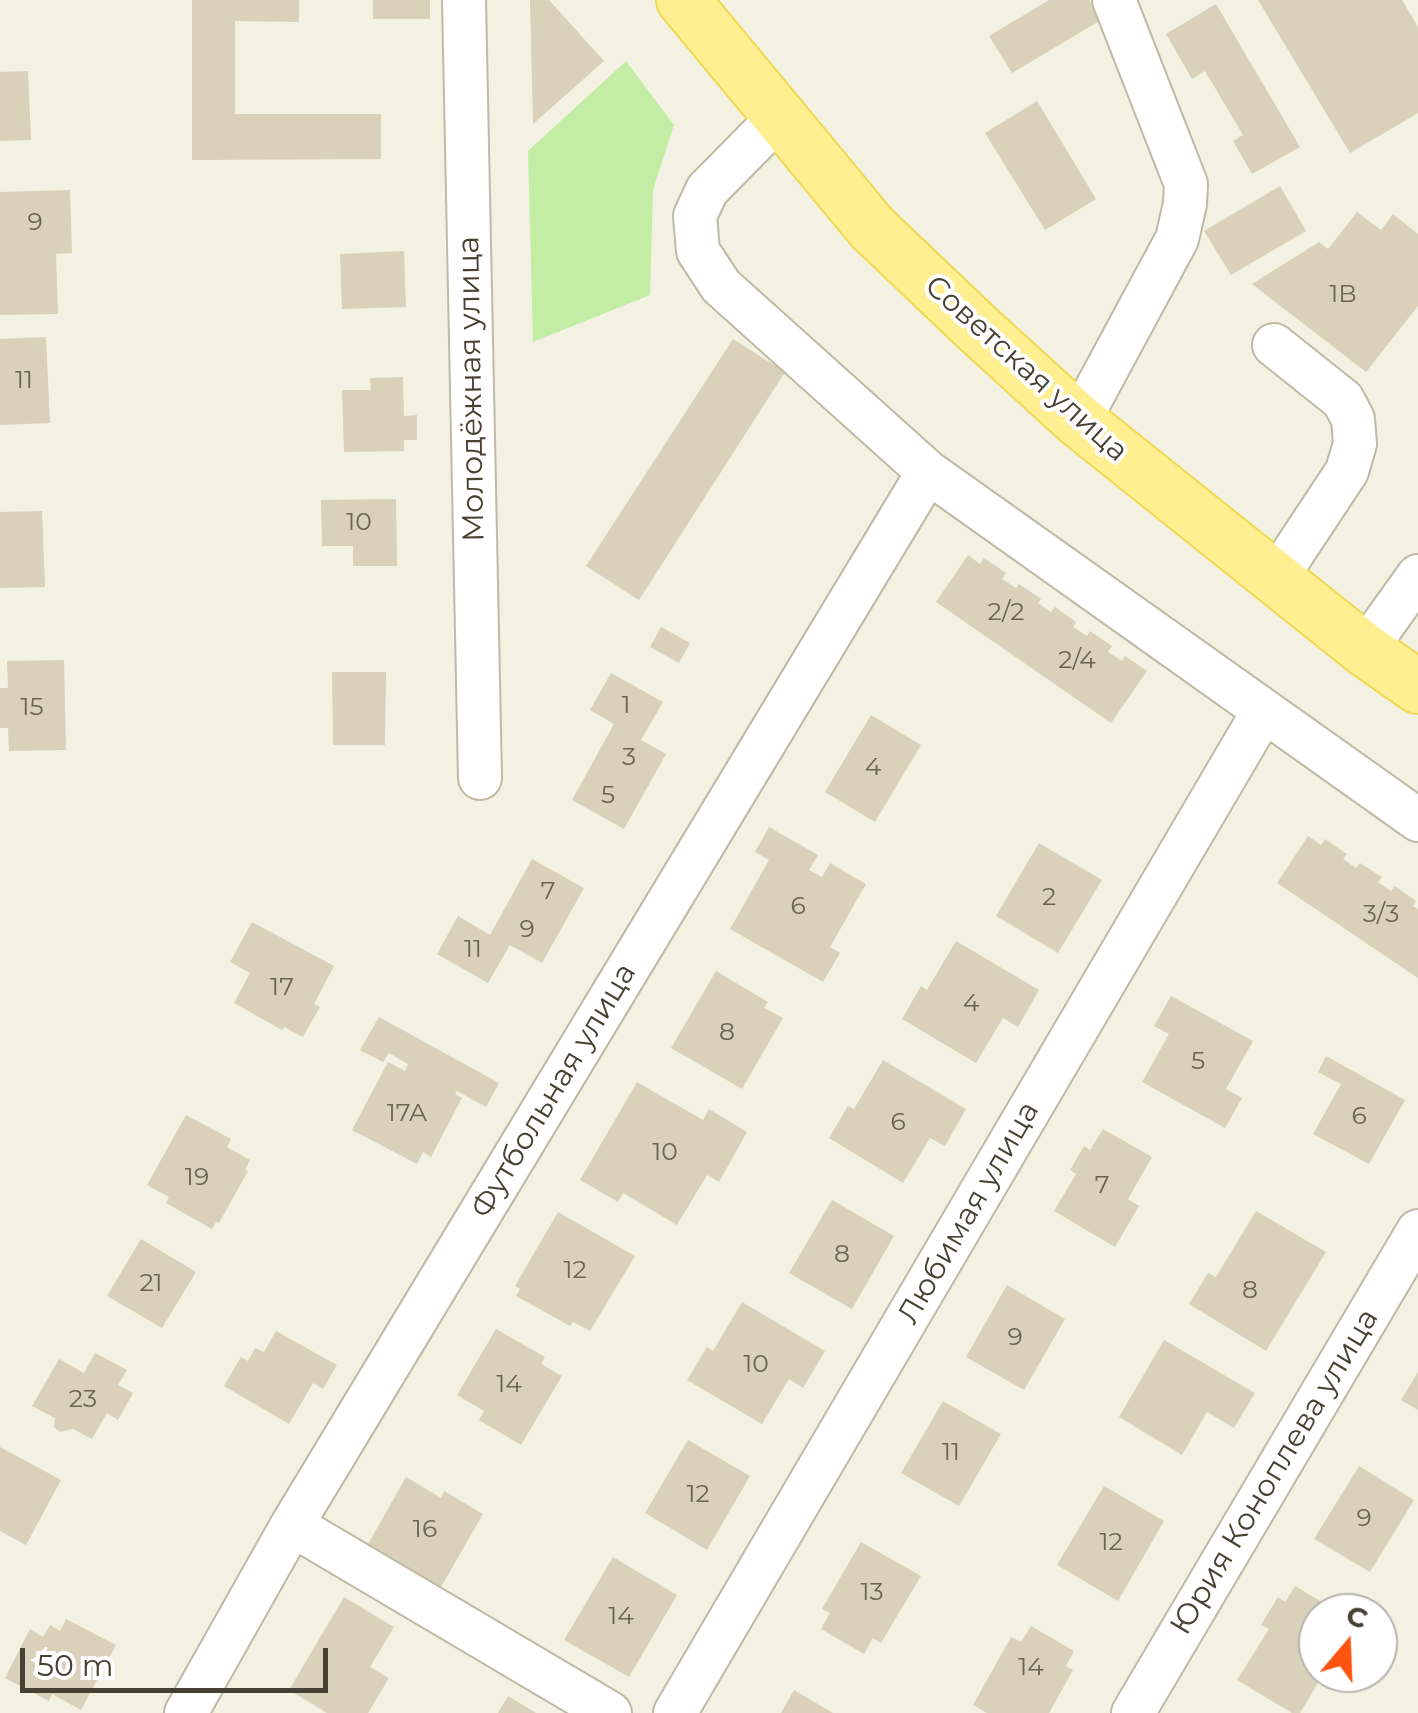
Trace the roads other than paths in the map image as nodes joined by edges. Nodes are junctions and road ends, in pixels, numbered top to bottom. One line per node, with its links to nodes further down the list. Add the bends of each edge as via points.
1 (464, 0): 14 (street, Молодёжная улица)
2 (683, 0): 4 (main road, Советская улица)
3 (1114, 0): 6 (street, via 1186,184 1185,204 1176,239)
4 (779, 117): 6 (main road, Советская улица, via 872,228); 7 (street, via 708,190 695,216 698,251 721,286)
5 (1274, 346): 9 (street, via 1343,400 1354,418 1355,444 1346,472)
6 (1079, 421): 9 (main road, Советская улица)
7 (928, 472): 13 (street); 17 (street, Футбольная улица)
8 (1418, 576): 11 (street)
9 (1275, 580): 11 (main road, Советская улица)
10 (1418, 614): 11 (street)
11 (1364, 650): 12 (main road, Советская улица)
12 (1418, 687)
13 (1263, 712): 15 (street); 20 (street, Любимая улица)
14 (480, 778)
15 (1418, 820)
16 (1418, 1230): 21 (street, Юрия Коноплева улица)
17 (292, 1526): 18 (street, Футбольная улица); 19 (street)
18 (186, 1713)
19 (610, 1713)
20 (675, 1713)
21 (1133, 1713)

